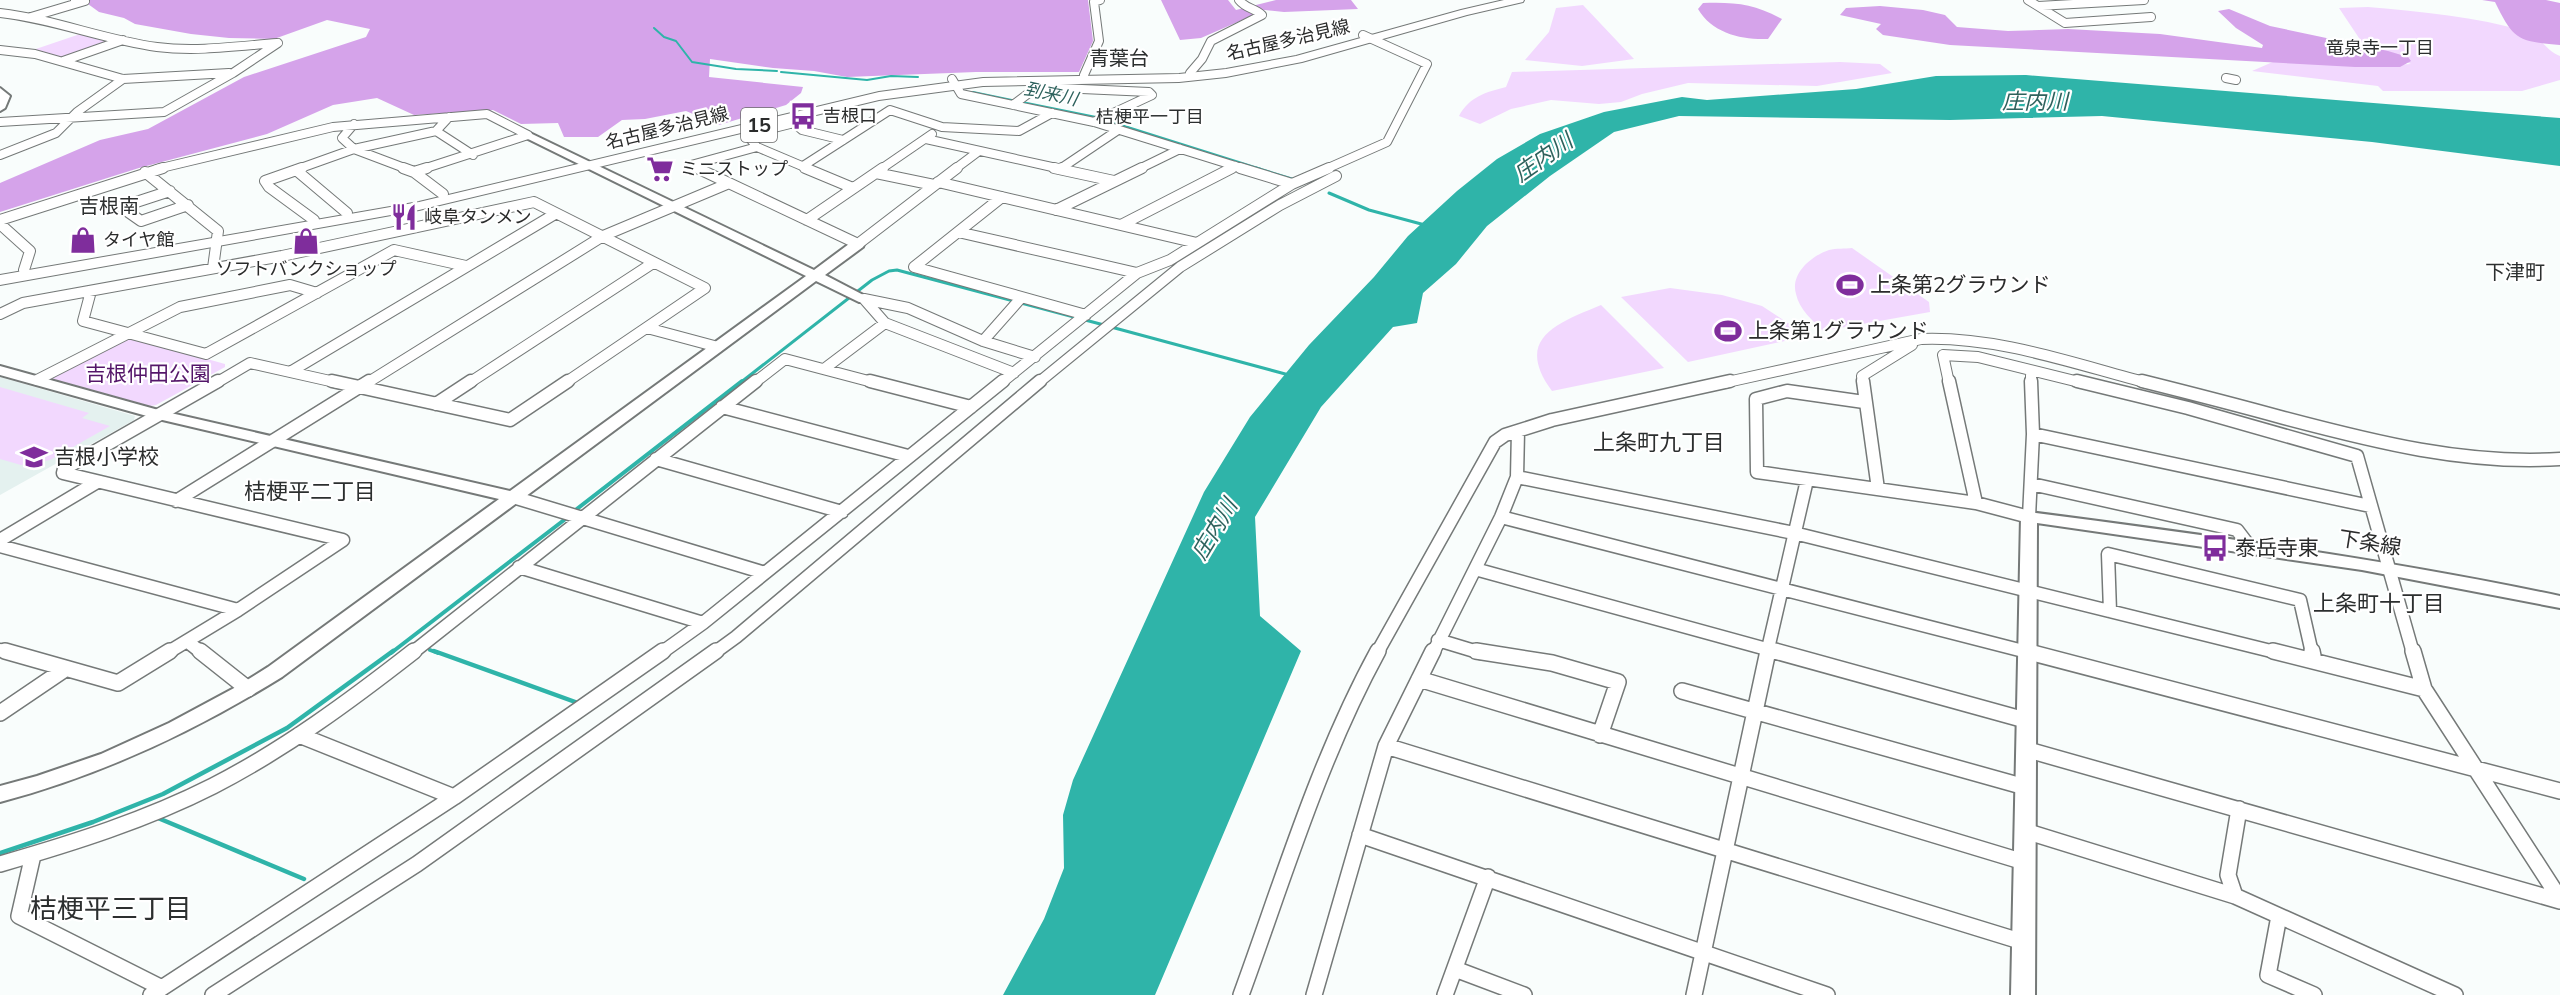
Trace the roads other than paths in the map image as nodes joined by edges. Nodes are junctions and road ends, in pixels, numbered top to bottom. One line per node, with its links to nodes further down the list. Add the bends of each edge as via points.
1 (75, 0): 10 (street, via 85,1)
2 (1100, 0): 18 (street, via 1094,2 1099,41)
3 (1239, 0): 17 (street, via 1244,7 1262,15 1211,41)
4 (1498, 0): 12 (main road, 名古屋多治見線 / 15)
5 (1519, 0): 12 (main road, 名古屋多治見線 / 15)
6 (2028, 0): 8 (street)
7 (2144, 0): 8 (street)
8 (2037, 6): 11 (street, via 2066,23)
9 (0, 13): 10 (street)
10 (30, 17): 13 (street)
11 (2151, 17)
12 (1367, 37): 17 (main road, 名古屋多治見線 / 15, via 1261,63); 22 (main road, 名古屋多治見線 / 15, via 1288,61 1226,73 1179,78); 56 (street, via 1427,64 1387,142)
13 (124, 39): 15 (street); 16 (street, via 178,48 278,43)
14 (0, 50): 15 (street)
15 (63, 62): 20 (street)
16 (233, 73): 20 (street); 27 (street, via 164,112)
17 (1190, 73): 18 (main road, 名古屋多治見線 / 15)
18 (1084, 75): 22 (main road, 名古屋多治見線 / 15, via 986,76)
19 (2226, 78): 21 (street)
20 (123, 79): 27 (street)
21 (2236, 80)
22 (952, 82): 24 (street, via 961,94); 44 (main road, 名古屋多治見線 / 15)
23 (0, 91): 25 (street, via 5,96)
24 (1018, 102): 26 (street); 29 (street); 29 (street, via 1037,87 1152,95)
25 (0, 108)
26 (1052, 113): 29 (street); 32 (street, via 1019,131)
27 (73, 117): 30 (street); 43 (street, via 56,133)
28 (449, 117): 31 (street); 34 (street); 35 (street, via 487,114)
29 (1100, 119): 33 (street)
30 (0, 122)
31 (354, 124): 39 (street, via 342,138); 49 (street)
32 (942, 127): 36 (street); 37 (street, via 890,110)
33 (1119, 129): 40 (street); 47 (street)
34 (436, 130): 39 (street); 42 (street)
35 (528, 135): 42 (street); 44 (street)
36 (926, 139): 41 (street); 51 (street)
37 (843, 140): 38 (street, via 802,130 794,123 747,135); 45 (street)
38 (757, 147): 45 (street); 54 (street, via 691,165)
39 (354, 149): 48 (street); 50 (street)
40 (1180, 149): 46 (street); 53 (street)
41 (979, 151): 47 (street); 55 (street)
42 (473, 154): 50 (street)
43 (0, 155)
44 (588, 163): 59 (main road, 名古屋多治見線 / 15); 62 (street); 73 (main road, 名古屋多治見線 / 15, via 419,206)
45 (803, 166): 57 (street)
46 (1235, 166): 56 (street); 69 (street)
47 (1060, 169): 53 (street)
48 (296, 170): 64 (street); 66 (street, via 264,181)
49 (145, 172): 58 (street); 68 (street)
50 (414, 172): 59 (street)
51 (876, 173): 55 (street); 57 (street)
52 (1336, 176): 182 (street, via 1180,267 736,637 417,864)
53 (1114, 181): 63 (street)
54 (727, 184): 62 (street); 67 (street)
55 (936, 184): 60 (street); 75 (street)
56 (1292, 184): 74 (street)
57 (853, 188): 67 (street)
58 (170, 191): 61 (street); 61 (street, via 121,207 141,221)
59 (443, 194): 64 (main road, 名古屋多治見線 / 15)
60 (1002, 197): 63 (street); 70 (street)
61 (188, 205): 73 (street, via 218,231)
62 (674, 206): 72 (street); 83 (street)
63 (1056, 210): 69 (street)
64 (347, 213): 66 (main road, 名古屋多治見線 / 15)
65 (555, 214): 71 (street, via 534,202); 72 (street); 78 (street)
66 (314, 219): 73 (main road, 名古屋多治見線 / 15)
67 (807, 220): 75 (street)
68 (0, 222): 80 (street, via 30,251)
69 (1121, 225): 74 (street)
70 (958, 232): 81 (street); 88 (street, via 914,267)
71 (393, 234): 76 (street); 79 (street)
72 (603, 236): 77 (street); 104 (street)
73 (218, 239): 79 (street); 80 (main road, 名古屋多治見線 / 15); 84 (main road, 名古屋多治見線 / 15)
74 (1197, 243): 81 (street, via 1170,260)
75 (858, 244): 83 (street)
76 (394, 250): 78 (street); 86 (street)
77 (652, 263): 92 (street, via 705,288); 106 (street)
78 (466, 266): 101 (street)
79 (213, 268): 85 (street)
80 (24, 270): 82 (main road, 名古屋多治見線 / 15)
81 (1137, 273): 90 (street)
82 (0, 274)
83 (817, 276): 87 (street); 96 (street)
84 (0, 280)
85 (91, 291): 89 (street, via 23,303); 93 (street, via 83,321)
86 (317, 293): 93 (street, via 290,285 180,307); 93 (street, via 206,354)
87 (857, 296): 91 (street); 95 (street, via 908,309)
88 (1018, 301): 90 (street); 95 (street)
89 (0, 314)
90 (1082, 318): 97 (street)
91 (885, 322): 98 (street); 102 (street)
92 (647, 328): 96 (street); 106 (street, via 510,420)
93 (127, 333): 103 (street)
94 (1921, 339): 105 (street, via 1862,376); 110 (street, via 1552,420); 115 (street, via 1951,338 2014,350 2426,451 2494,459)
95 (983, 341): 97 (street)
96 (718, 347): 121 (street)
97 (1035, 357): 102 (street)
98 (824, 369): 107 (street, via 785,359); 108 (street)
99 (0, 370): 103 (street)
100 (2031, 371): 111 (street); 123 (street, via 1978,357 1943,355); 124 (street, via 2188,408 2357,456)
101 (290, 372): 104 (street); 109 (street, via 250,363)
102 (1014, 373): 108 (street)
103 (37, 381): 109 (street)
104 (358, 387): 106 (street); 112 (street)
105 (1864, 402): 117 (street, via 1787,391 1756,399 1757,472); 120 (street)
106 (436, 404)
107 (722, 407): 113 (street); 114 (street)
108 (971, 407): 113 (street)
109 (159, 415): 112 (street); 118 (street, via 64,469 63,473)
110 (1518, 431): 116 (street); 183 (street, via 1495,442 1358,687 1331,749)
111 (2033, 434): 119 (street); 124 (street)
112 (272, 441): 121 (street); 122 (street)
113 (908, 456): 125 (street)
114 (656, 459): 125 (street); 126 (street)
115 (2560, 459)
116 (1517, 477): 127 (street); 129 (street)
117 (1807, 480): 120 (street); 129 (street)
118 (98, 482): 122 (street); 130 (street)
119 (2031, 484): 128 (street); 132 (street, via 2236,530)
120 (1878, 489): 123 (street)
121 (513, 497): 126 (street); 151 (street)
122 (176, 501): 140 (street, via 343,540)
123 (1976, 503): 128 (street)
124 (2370, 506): 134 (street)
125 (842, 512): 136 (street)
126 (582, 517): 133 (street); 136 (street)
127 (1501, 517): 135 (street); 137 (street)
128 (2030, 517): 132 (street, 下条線); 138 (street)
129 (1794, 533): 137 (street); 138 (street)
130 (0, 540)
131 (0, 546): 140 (street)
132 (2250, 547): 134 (street, 下条線)
133 (519, 567): 142 (street); 157 (street, via 422,646)
134 (2387, 568): 139 (street, 下条線); 152 (street)
135 (1475, 569): 143 (street); 145 (street)
136 (765, 573): 142 (street)
137 (1782, 588): 145 (street); 147 (street)
138 (2028, 591): 141 (street); 147 (street)
139 (2560, 602)
140 (238, 609): 144 (street)
141 (2110, 611): 148 (street); 148 (street, via 2108,554 2300,600)
142 (703, 623): 166 (street)
143 (1438, 640): 150 (street); 158 (street, via 1484,654 1552,663 1618,682)
144 (188, 642): 149 (street, via 117,683); 151 (street)
145 (1770, 649): 154 (street); 156 (street)
146 (0, 650): 149 (street)
147 (2026, 652): 156 (street); 161 (street)
148 (2314, 661): 152 (street)
149 (65, 669): 155 (street)
150 (1419, 679): 158 (street); 159 (street)
151 (248, 689): 165 (street, via 144,745)
152 (2424, 689): 161 (street)
153 (1683, 691): 154 (street)
154 (1756, 710): 162 (street); 163 (street)
155 (0, 713)
156 (2025, 720): 160 (street)
157 (299, 735): 166 (street); 171 (street, via 181,801)
158 (1600, 735): 162 (street)
159 (1386, 746): 169 (street); 170 (street)
160 (2025, 749): 163 (street); 167 (street)
161 (2478, 770): 164 (street); 176 (street)
162 (1739, 777): 170 (street); 172 (street)
163 (2025, 787): 168 (street)
164 (2560, 791)
165 (0, 794)
166 (454, 797): 181 (street)
167 (2239, 809): 175 (street, via 2229,875); 176 (street)
168 (2025, 831): 172 (street); 175 (street)
169 (1360, 835): 174 (street); 184 (street)
170 (1725, 850): 178 (street); 179 (street)
171 (33, 855): 173 (street); 181 (street, via 19,916)
172 (2024, 862): 178 (street)
173 (0, 864)
174 (1488, 878): 179 (street); 180 (street)
175 (2235, 896): 177 (street)
176 (2560, 900)
177 (2279, 916): 190 (street, via 2268,975); 191 (street)
178 (2024, 942): 189 (street)
179 (1703, 952): 187 (street); 188 (street)
180 (1455, 969): 185 (street); 186 (street)
181 (157, 992)
182 (213, 995)
183 (1241, 995)
184 (1314, 995)
185 (1444, 995)
186 (1524, 995)
187 (1694, 995)
188 (1827, 995)
189 (2023, 995)
190 (2314, 995)
191 (2454, 995)

